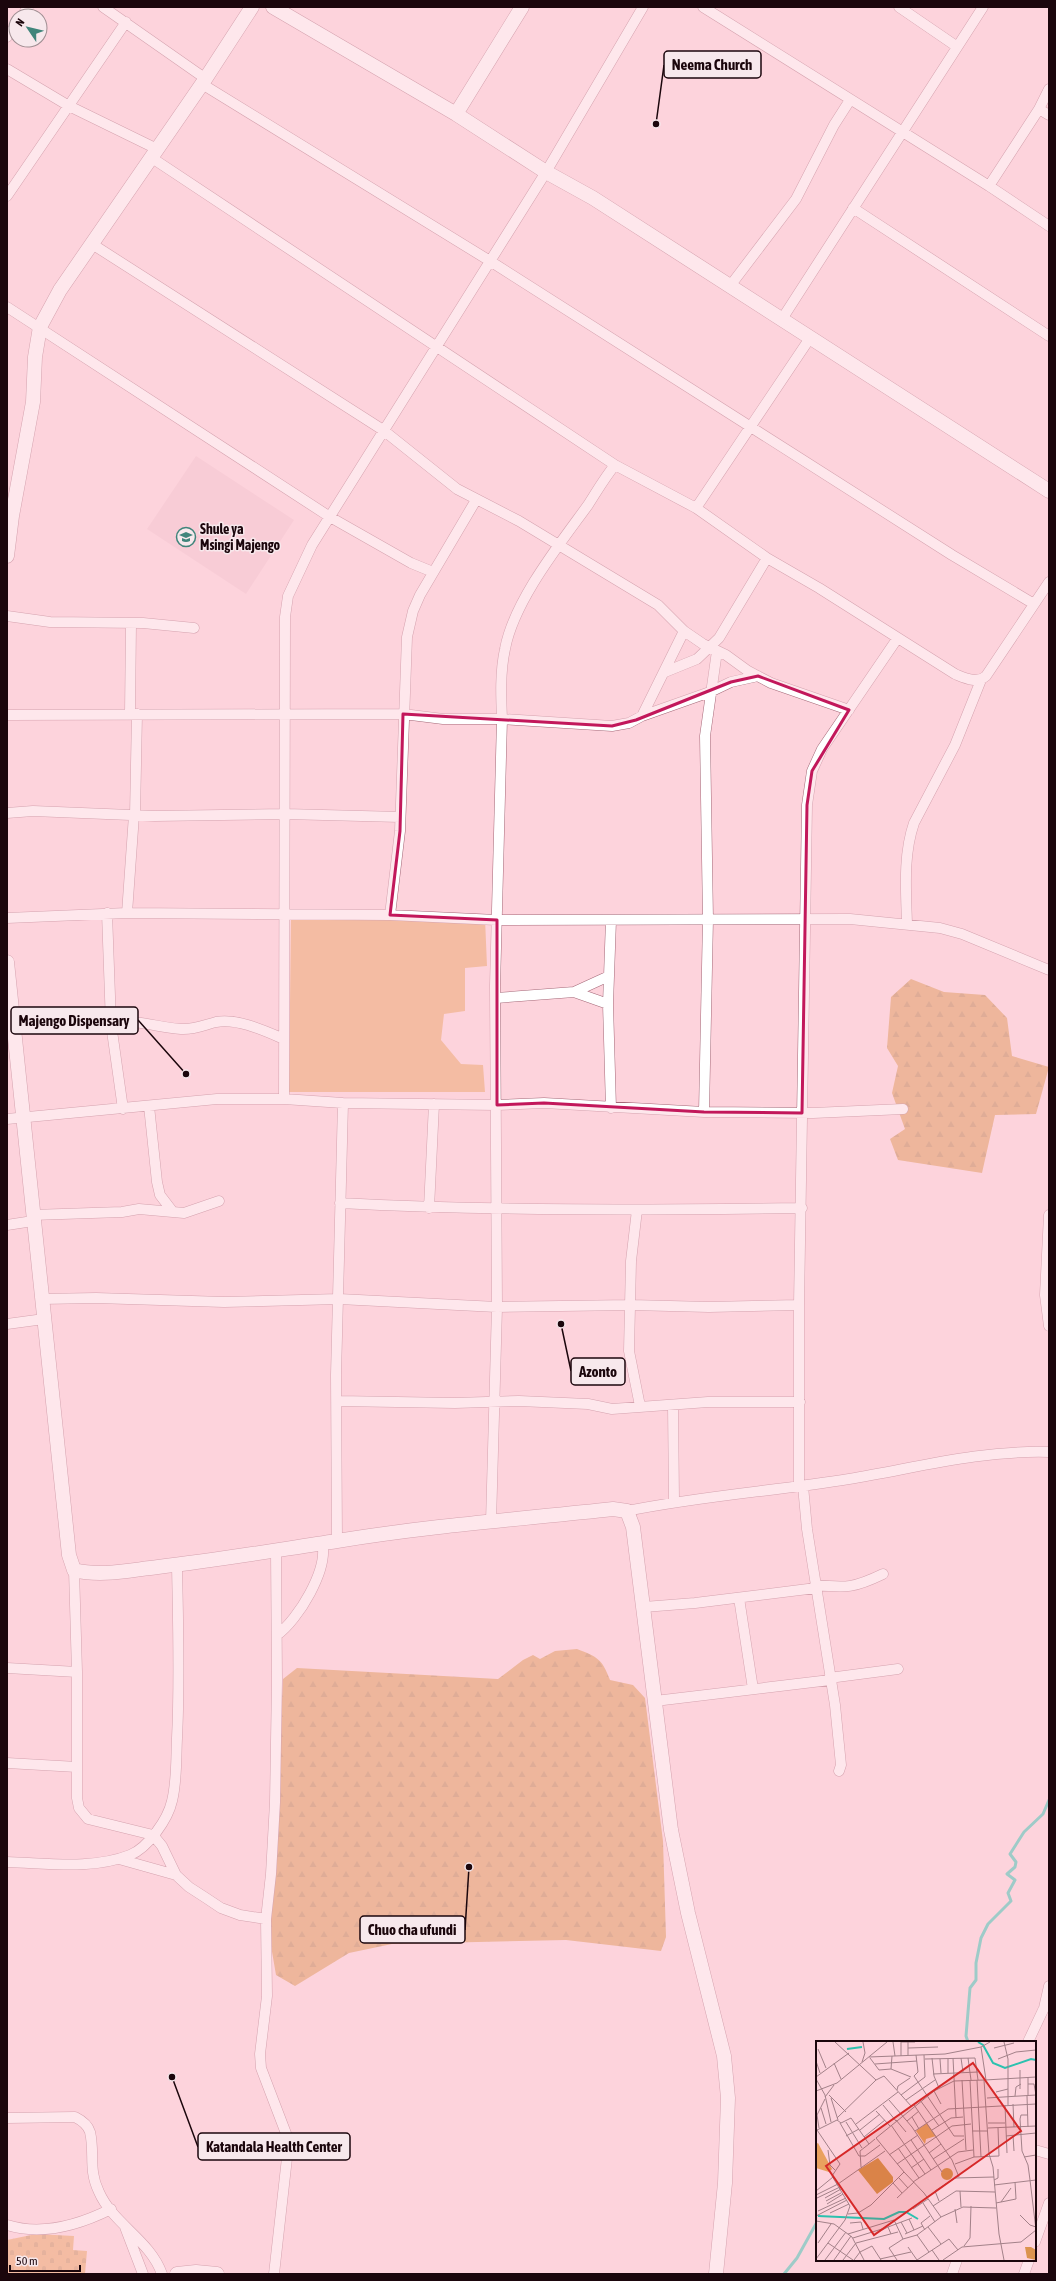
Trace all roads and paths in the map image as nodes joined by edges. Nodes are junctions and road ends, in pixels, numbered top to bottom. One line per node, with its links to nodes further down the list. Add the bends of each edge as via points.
1 (103, 7): 9 (street)
2 (252, 7): 12 (street)
3 (273, 7): 17 (street)
4 (643, 7): 21 (street)
5 (703, 7): 14 (street)
6 (899, 7): 10 (street)
7 (983, 7): 10 (street)
8 (518, 8): 17 (street)
9 (126, 22): 12 (street); 15 (street)
10 (956, 46): 19 (street)
11 (7, 69): 15 (street)
12 (204, 81): 20 (street); 29 (street)
13 (1049, 89): 16 (street)
14 (850, 100): 19 (street); 30 (street, via 796,198)
15 (69, 106): 20 (street); 23 (street)
16 (1039, 109): 18 (street); 24 (street)
17 (456, 114): 21 (street)
18 (1049, 115)
19 (902, 132): 24 (street); 26 (street)
20 (154, 154): 28 (street); 36 (street)
21 (546, 172): 29 (street); 30 (street, via 593,198)
22 (7, 177): 23 (street)
23 (18, 178): 25 (street)
24 (989, 186): 27 (street)
25 (7, 196)
26 (853, 208): 32 (street); 34 (street)
27 (1049, 226)
28 (92, 244): 33 (street, via 60,290); 38 (street)
29 (490, 261): 36 (street); 37 (street)
30 (730, 286): 32 (street)
31 (7, 307): 33 (street)
32 (782, 319): 35 (street)
33 (40, 327): 43 (street); 44 (street, via 35,357 33,402)
34 (1049, 336)
35 (810, 338): 37 (street); 40 (street)
36 (437, 348): 38 (street); 39 (street)
37 (751, 426): 42 (street); 50 (street, via 952,555)
38 (383, 430): 41 (street, via 457,489); 43 (street)
39 (615, 465): 42 (street); 45 (street)
40 (1049, 491)
41 (476, 500): 45 (street, via 519,521); 48 (street)
42 (696, 508): 47 (street)
43 (330, 517): 48 (street, via 411,563); 65 (street, via 312,545 288,596)
44 (9, 531): 46 (street)
45 (558, 545): 54 (street, via 658,605); 67 (street, via 511,627 501,678)
46 (7, 556)
47 (767, 558): 55 (street, via 820,588); 56 (street)
48 (433, 572): 63 (street, via 413,611 407,637)
49 (1049, 582): 50 (street)
50 (1034, 604): 59 (street)
51 (7, 616): 52 (street, via 50,622)
52 (131, 623): 53 (street); 62 (street)
53 (194, 628)
54 (684, 631): 56 (street); 57 (street)
55 (897, 639): 59 (street, via 955,674 967,679); 61 (street)
56 (713, 649): 57 (street, via 697,659); 58 (street); 60 (street)
57 (665, 672): 66 (street)
58 (758, 676): 60 (street, via 731,682); 61 (street)
59 (981, 680): 81 (street, via 955,745 910,833 907,856)
60 (710, 692): 66 (street); 77 (street, via 706,718 705,766)
61 (848, 710): 78 (street, via 822,749 812,770 807,805)
62 (133, 714): 64 (street); 65 (street); 70 (street)
63 (403, 714): 65 (street); 67 (street, via 443,719); 71 (street)
64 (7, 715)
65 (286, 715): 69 (street)
66 (642, 716): 67 (street, via 629,723 612,726)
67 (502, 719): 79 (street)
68 (7, 813): 70 (street, via 40,811)
69 (286, 814): 70 (street); 71 (street); 74 (street)
70 (135, 815): 73 (street)
71 (400, 817): 75 (street)
72 (108, 913): 73 (street); 76 (street); 88 (street)
73 (127, 913): 74 (street)
74 (284, 914): 75 (street); 89 (street)
75 (390, 915): 79 (street)
76 (7, 918)
77 (708, 919): 78 (street); 80 (street); 98 (street)
78 (805, 919): 81 (street, via 850,919); 99 (street)
79 (497, 920): 80 (street); 86 (street)
80 (611, 920): 84 (street)
81 (907, 924): 83 (street, via 962,934)
82 (7, 962): 101 (street)
83 (1049, 970)
84 (609, 976): 85 (street); 87 (street)
85 (574, 992): 86 (street); 87 (street)
86 (496, 998): 93 (street)
87 (608, 1004): 95 (street)
88 (111, 1024): 89 (street, via 129,1021 190,1029 216,1022 230,1022 260,1029); 96 (street)
89 (284, 1040): 90 (street)
90 (284, 1099): 91 (street); 94 (street, via 217,1099)
91 (343, 1103): 92 (street); 103 (street)
92 (434, 1104): 93 (street); 104 (street)
93 (497, 1105): 95 (street, via 544,1104); 106 (street)
94 (149, 1106): 96 (street); 108 (street, via 157,1182 160,1195)
95 (611, 1108): 98 (street)
96 (123, 1109): 101 (street)
97 (904, 1109): 99 (street)
98 (704, 1112): 99 (street)
99 (802, 1113): 105 (street)
100 (7, 1119): 101 (street)
101 (23, 1119): 110 (street)
102 (219, 1201): 108 (street, via 184,1213)
103 (340, 1203): 104 (street); 113 (street)
104 (429, 1208): 106 (street)
105 (802, 1208): 107 (street); 115 (street)
106 (496, 1209): 107 (street); 116 (street)
107 (637, 1210): 114 (street, via 630,1261)
108 (173, 1212): 110 (street, via 139,1209)
109 (1049, 1215): 119 (street, via 1045,1294)
110 (33, 1218): 111 (street); 112 (street)
111 (7, 1225)
112 (42, 1299): 113 (street, via 119,1298 224,1302); 117 (street)
113 (339, 1299): 116 (street); 120 (street, via 336,1375)
114 (631, 1305): 115 (street); 116 (street); 124 (street, via 629,1351)
115 (799, 1305): 122 (street)
116 (497, 1307): 121 (street)
117 (44, 1319): 118 (street); 134 (street, via 69,1555)
118 (7, 1324)
119 (1049, 1326)
120 (338, 1401): 121 (street); 130 (street)
121 (495, 1402): 124 (street, via 588,1404 612,1409); 129 (street)
122 (800, 1402): 123 (street); 126 (street)
123 (673, 1404): 124 (street); 127 (street)
124 (640, 1406)
125 (1049, 1452): 126 (street, via 986,1454)
126 (801, 1486): 127 (street); 136 (street)
127 (674, 1501): 128 (street)
128 (627, 1511): 129 (street, via 613,1509); 138 (street, via 633,1527)
129 (491, 1522): 130 (street)
130 (337, 1541): 131 (street)
131 (322, 1543): 132 (street); 139 (street, via 325,1553 317,1576 304,1602)
132 (276, 1551): 133 (street); 139 (street)
133 (177, 1565): 134 (street, via 89,1574); 149 (street, via 179,1695 175,1778 167,1817)
134 (74, 1570): 142 (street)
135 (883, 1574): 136 (street, via 862,1585)
136 (815, 1587): 137 (street); 143 (street)
137 (739, 1598): 138 (street); 144 (street)
138 (644, 1607): 145 (street)
139 (277, 1635): 153 (street, via 275,1802)
140 (7, 1668): 142 (street)
141 (898, 1669): 143 (street)
142 (77, 1672): 147 (street)
143 (829, 1679): 144 (street); 148 (street, via 835,1705)
144 (753, 1689): 145 (street)
145 (655, 1701): 171 (street, via 671,1830 688,1913 724,2056 728,2098 725,2176)
146 (7, 1763): 147 (street)
147 (77, 1767): 149 (street, via 79,1808 84,1815 95,1822)
148 (839, 1771)
149 (153, 1835): 150 (street, via 132,1855); 152 (street, via 162,1846)
150 (118, 1858): 151 (street, via 56,1865); 152 (street)
151 (7, 1862)
152 (176, 1875): 153 (street, via 221,1908 240,1916)
153 (266, 1919): 170 (street, via 267,1996 260,2044 261,2068 287,2136 288,2148)
154 (1049, 1986): 155 (street, via 1044,2008)
155 (1028, 2041)
156 (7, 2118): 160 (street, via 75,2117 80,2120 90,2132 95,2184)
157 (1036, 2150): 158 (street)
158 (1049, 2154)
159 (1049, 2203): 163 (street)
160 (111, 2210): 161 (street); 162 (street, via 92,2219 59,2228 30,2229)
161 (124, 2224): 166 (street); 167 (street, via 150,2252)
162 (7, 2225)
163 (1036, 2239)
164 (957, 2261): 172 (street)
165 (1029, 2261): 173 (street)
166 (143, 2274)
167 (162, 2274)
168 (177, 2274): 169 (street)
169 (217, 2274)
170 (274, 2274)
171 (716, 2274)
172 (952, 2274)
173 (1024, 2274)

